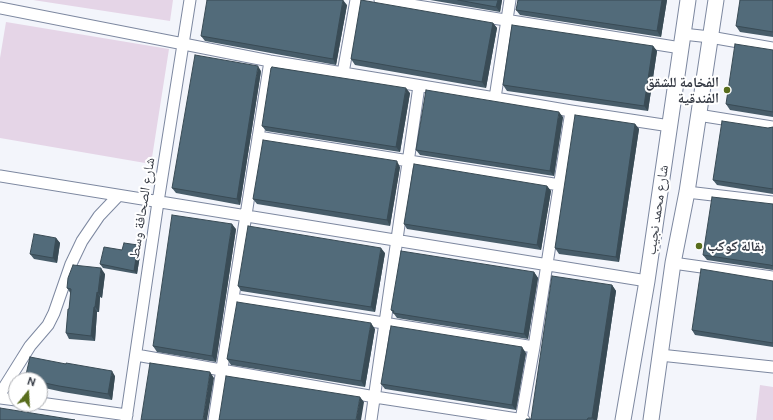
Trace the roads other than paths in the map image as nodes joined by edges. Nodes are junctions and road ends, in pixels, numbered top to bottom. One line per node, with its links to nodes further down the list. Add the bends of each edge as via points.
1 (190, 0): 11 (street, شارع الصحافة وسط)
2 (356, 0): 14 (street)
3 (380, 0): 8 (street)
4 (510, 0): 8 (street)
5 (688, 0): 10 (main road, شارع محمد نجيب)
6 (716, 0): 9 (main road, شارع محمد نجيب)
7 (0, 8): 11 (street)
8 (507, 21): 10 (street); 16 (street)
9 (710, 37): 10 (street); 12 (street); 18 (main road, شارع محمد نجيب)
10 (682, 41): 19 (main road, شارع محمد نجيب)
11 (183, 44): 13 (street); 27 (street, شارع الصحافة وسط)
12 (773, 48)
13 (270, 61): 14 (street); 21 (street)
14 (343, 73): 15 (street)
15 (419, 86): 16 (street); 22 (street)
16 (495, 98): 17 (street)
17 (572, 112): 19 (street); 24 (street)
18 (698, 115): 20 (street); 25 (main road, شارع محمد نجيب)
19 (670, 126): 34 (main road, شارع محمد نجيب)
20 (773, 127)
21 (258, 137): 22 (street); 29 (street)
22 (408, 161): 24 (street); 30 (street)
23 (0, 176): 26 (street)
24 (560, 185): 32 (street)
25 (687, 192): 28 (street); 31 (main road, شارع محمد نجيب)
26 (118, 196): 27 (street); 42 (street, via 99,216 82,241 51,319 30,346)
27 (158, 202): 29 (street); 38 (street, شارع الصحافة وسط)
28 (773, 202)
29 (246, 216): 30 (street); 35 (street)
30 (397, 240): 32 (street); 36 (street)
31 (673, 263): 33 (street); 39 (main road, شارع محمد نجيب)
32 (547, 265): 34 (street); 37 (street)
33 (773, 277)
34 (647, 281): 49 (main road, شارع محمد نجيب)
35 (233, 299): 36 (street); 41 (street)
36 (385, 323): 37 (street); 43 (street)
37 (534, 347): 48 (street)
38 (136, 355): 41 (street); 45 (street, شارع الصحافة وسط)
39 (660, 355): 40 (street); 50 (main road, شارع محمد نجيب)
40 (773, 367)
41 (222, 370): 43 (street); 46 (street)
42 (0, 394)
43 (375, 397): 47 (street); 48 (street)
44 (48, 404): 45 (street)
45 (127, 417)
46 (214, 420)
47 (371, 420)
48 (522, 420)
49 (623, 420)
50 (651, 420)

